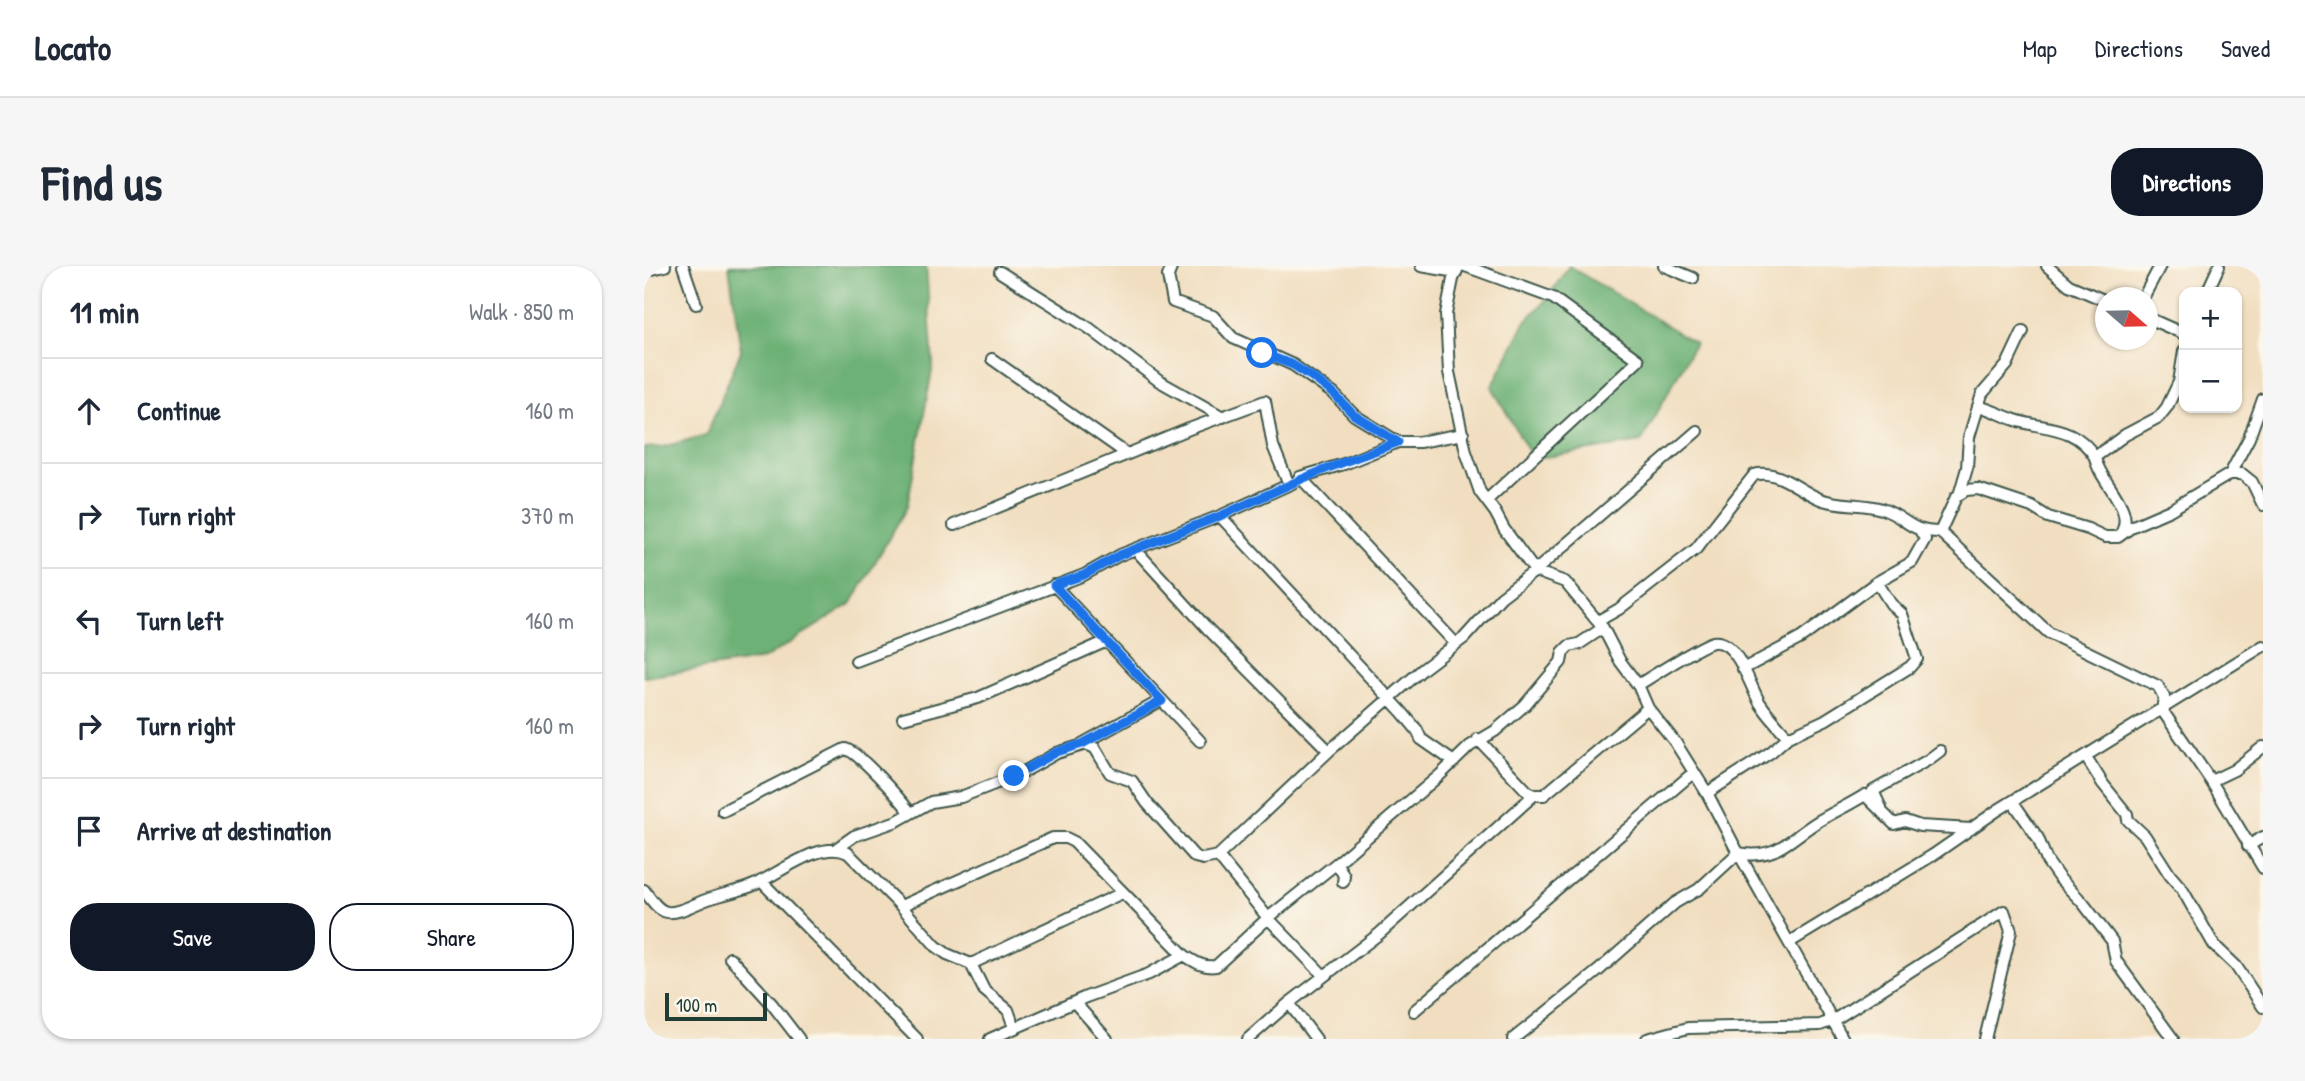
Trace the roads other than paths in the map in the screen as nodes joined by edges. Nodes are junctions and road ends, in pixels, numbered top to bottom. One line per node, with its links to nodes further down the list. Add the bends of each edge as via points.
1 (665, 266): 11 (street)
2 (683, 266): 18 (street)
3 (1172, 266): 29 (street, via 1168,276 1172,302 1213,316 1233,338 1303,371 1354,415)
4 (1421, 266): 10 (street)
5 (1664, 266): 13 (street)
6 (2047, 266): 14 (street)
7 (2065, 266): 14 (street)
8 (2160, 266): 15 (street)
9 (2219, 266): 16 (street)
10 (1460, 268): 28 (street, via 1446,314 1449,372); 36 (street, via 1553,298 1638,360)
11 (644, 271)
12 (1000, 272): 26 (street, via 1089,328 1159,381)
13 (1693, 278)
14 (2061, 278): 17 (street)
15 (2149, 287)
16 (2209, 287)
17 (2095, 297)
18 (696, 304)
19 (2158, 323): 21 (street)
20 (2023, 331): 25 (street, via 2007,365 1982,394)
21 (2179, 332)
22 (992, 359): 30 (street)
23 (2179, 382): 31 (street, via 2159,417)
24 (2263, 399): 32 (street)
25 (1978, 406): 31 (street, via 2011,419 2056,428 2088,446); 35 (street)
26 (1223, 417): 30 (street); 34 (street, via 1265,401 1273,446)
27 (1697, 431): 44 (street)
28 (1463, 434): 29 (street); 36 (street, via 1480,492)
29 (1398, 442): 33 (street)
30 (1127, 454): 39 (street)
31 (2095, 457): 42 (street, via 2126,520)
32 (2230, 474): 37 (street, via 2242,474 2252,482); 42 (street)
33 (1300, 477): 34 (street); 49 (street)
34 (1289, 485): 38 (street)
35 (1960, 492): 41 (street); 42 (street, via 1979,489 2105,537)
36 (1487, 500): 44 (street)
37 (2263, 505)
38 (1220, 516): 43 (street); 54 (street)
39 (954, 525)
40 (1921, 532): 41 (street); 45 (street, via 1926,539 1912,562); 47 (street, via 1883,510 1824,500 1796,484 1762,473 1754,475 1696,549)
41 (1940, 532): 57 (street, via 2049,633 2158,686 2164,697)
42 (2118, 537)
43 (1135, 549): 46 (street); 64 (street)
44 (1535, 571): 47 (street, via 1565,582); 49 (street, via 1501,597)
45 (1877, 582): 52 (street, via 1818,627); 59 (street, via 1902,614 1917,659 1825,720)
46 (1054, 585): 48 (street); 51 (street)
47 (1601, 624): 53 (street); 60 (street, via 1563,652 1561,662 1525,705)
48 (1107, 641): 55 (street); 58 (street, via 978,698)
49 (1457, 643): 54 (street)
50 (2263, 646): 57 (street)
51 (856, 660)
52 (1744, 669): 53 (street, via 1728,646 1713,642); 59 (street, via 1759,702)
53 (1637, 685): 56 (street)
54 (1390, 699): 64 (street); 67 (street, via 1421,739)
55 (1162, 701): 61 (street); 62 (street)
56 (1648, 708): 68 (street); 71 (street, via 1544,795)
57 (2162, 710): 66 (street); 69 (street)
58 (903, 718)
59 (1788, 737): 70 (street)
60 (1478, 739): 67 (street); 71 (street)
61 (1200, 741)
62 (1082, 744): 74 (street, via 1057,752 1020,774); 81 (street, via 1096,748 1111,773 1132,782 1195,856)
63 (2263, 747): 69 (street)
64 (1329, 751): 81 (street)
65 (1940, 751): 75 (street, via 1873,791)
66 (2086, 757): 72 (street); 97 (street, via 2129,820 2146,836 2214,945 2236,966)
67 (1454, 762): 82 (street)
68 (1694, 772): 70 (street); 98 (street)
69 (2211, 781): 78 (street)
70 (1707, 793): 80 (street)
71 (1534, 795): 94 (street, via 1388,927)
72 (2013, 802): 76 (street); 111 (street, via 2038,838 2047,861 2112,941 2116,961)
73 (723, 811): 74 (street, via 845,749 856,753)
74 (910, 812): 79 (street)
75 (1894, 824): 76 (street, via 1905,821); 80 (street, via 1864,795 1786,846 1763,854)
76 (1971, 829): 90 (street)
77 (2263, 837): 78 (street)
78 (2248, 845): 83 (street)
79 (837, 848): 84 (street, via 801,859); 88 (street, via 848,853)
80 (1738, 853): 90 (street); 107 (street)
81 (1218, 856): 89 (street)
82 (1337, 863): 85 (street); 89 (street)
83 (2263, 868)
84 (761, 881): 86 (street, via 673,912 660,909); 102 (street)
85 (1343, 882)
86 (644, 890)
87 (1122, 893): 88 (street, via 1074,842 1059,837); 91 (street); 93 (street)
88 (901, 906): 93 (street, via 936,946)
89 (1268, 918): 91 (street, via 1216,966 1202,966); 94 (street)
90 (1790, 942): 99 (street)
91 (1184, 955): 95 (street)
92 (730, 958): 101 (street)
93 (971, 964): 100 (street, via 984,990 1008,1010)
94 (1324, 976): 96 (street)
95 (1075, 1003): 100 (street); 104 (street)
96 (1289, 1003): 105 (street); 106 (street)
97 (2263, 1007)
98 (1414, 1011)
99 (1834, 1020): 108 (street, via 1819,1025 1688,1028); 109 (street); 110 (street, via 2004,911 2011,931)
100 (1010, 1033): 103 (street)
101 (799, 1039)
102 (917, 1039)
103 (990, 1039)
104 (1107, 1039)
105 (1248, 1039)
106 (1316, 1039)
107 (1513, 1039)
108 (1647, 1039)
109 (1843, 1039)
110 (1984, 1039)
111 (2173, 1039)

